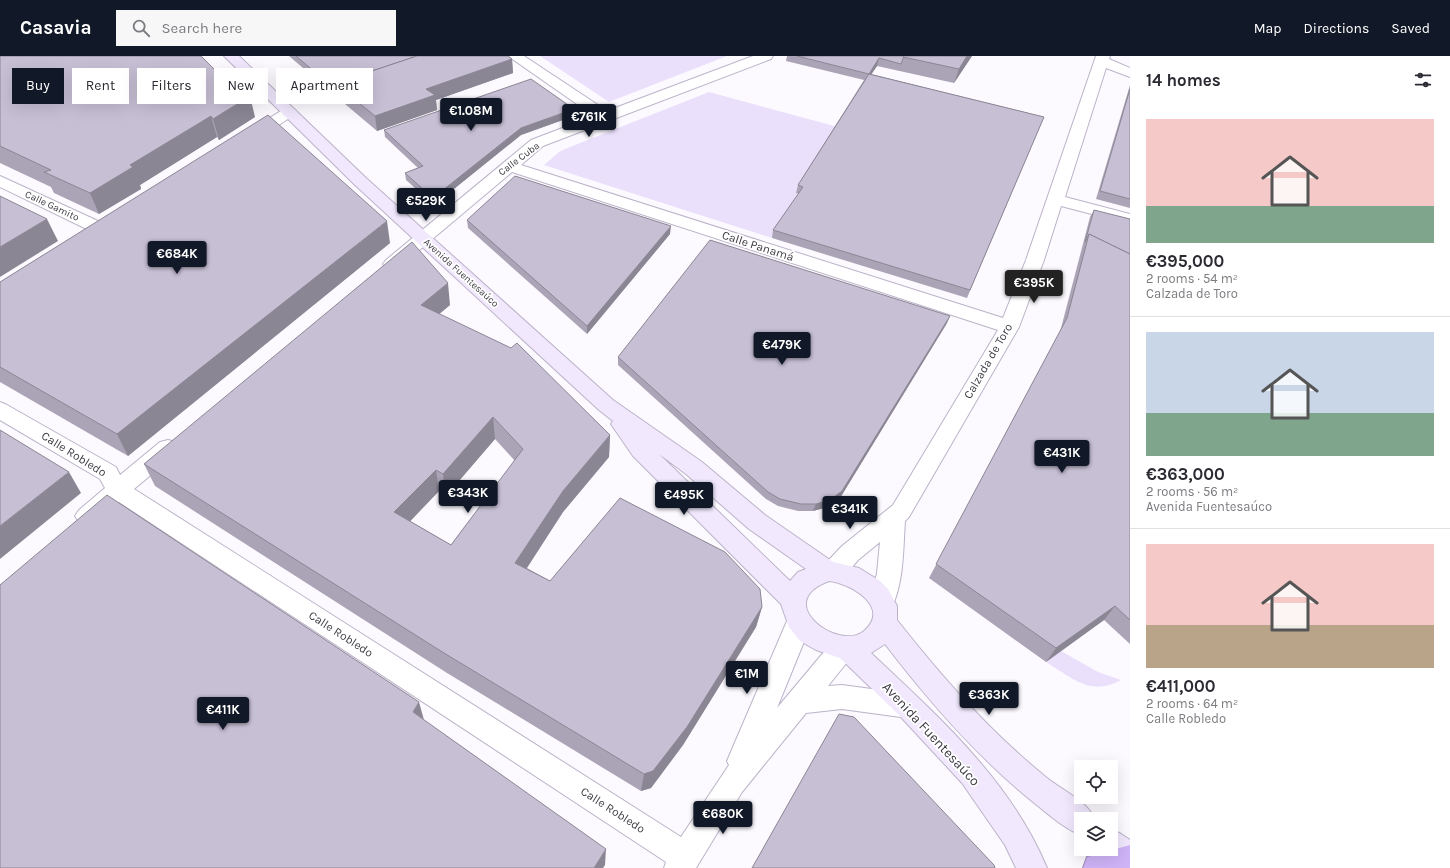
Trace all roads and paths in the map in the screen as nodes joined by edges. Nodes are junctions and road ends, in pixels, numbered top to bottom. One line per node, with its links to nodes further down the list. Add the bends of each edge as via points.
1 (230, 56): 6 (street, Avenida Fuentesaúco)
2 (515, 56): 7 (street)
3 (761, 57): 7 (street, Calle Cuba)
4 (1102, 59): 5 (street); 11 (street, Calzada de Toro)
5 (1130, 73)
6 (289, 112): 8 (street); 14 (street, Avenida Fuentesaúco)
7 (605, 117): 9 (street, Calle Cuba, via 537,143)
8 (237, 146)
9 (508, 166): 14 (street, Calle Cuba); 16 (street, Calle Panamá)
10 (0, 181): 13 (street, Calle Gamito)
11 (1054, 199): 12 (street); 16 (street, Calzada de Toro, via 1035,260)
12 (1130, 219)
13 (105, 231)
14 (423, 239): 15 (street, Calle Cuba); 17 (street, Avenida Fuentesaúco)
15 (380, 274)
16 (1009, 327): 21 (street, Calzada de Toro, via 901,511)
17 (606, 405): 23 (street, Avenida Fuentesaúco, via 694,468 757,522); 24 (street, Avenida Fuentesaúco, via 642,450)
18 (0, 410): 20 (street, Calle Robledo, via 108,473)
19 (184, 435): 20 (street)
20 (117, 490): 22 (street); 33 (street, Calle Robledo)
21 (894, 518): 23 (street, Calzada de Toro); 25 (street, via 890,573)
22 (70, 529)
23 (831, 571): 24 (street, Avenida Fuentesaúco, via 814,573 803,579 796,589); 25 (street, Avenida Fuentesaúco, via 863,580 874,590)
24 (796, 611): 26 (street, Avenida Fuentesaúco, via 810,634 825,643); 29 (street)
25 (883, 612): 26 (street, Avenida Fuentesaúco, via 877,636 864,645); 30 (street, Avenida Fuentesaúco, via 915,664 969,723 1026,778)
26 (845, 648): 27 (street); 28 (street, Avenida Fuentesaúco)
27 (798, 701): 28 (street, via 842,697); 29 (street)
28 (908, 706): 34 (street, Avenida Fuentesaúco, via 972,773 1015,835)
29 (732, 782): 33 (street)
30 (1074, 816)
31 (1118, 850): 32 (street)
32 (1130, 860): 35 (highway)
33 (682, 863)
34 (1032, 868)
35 (1098, 868)

